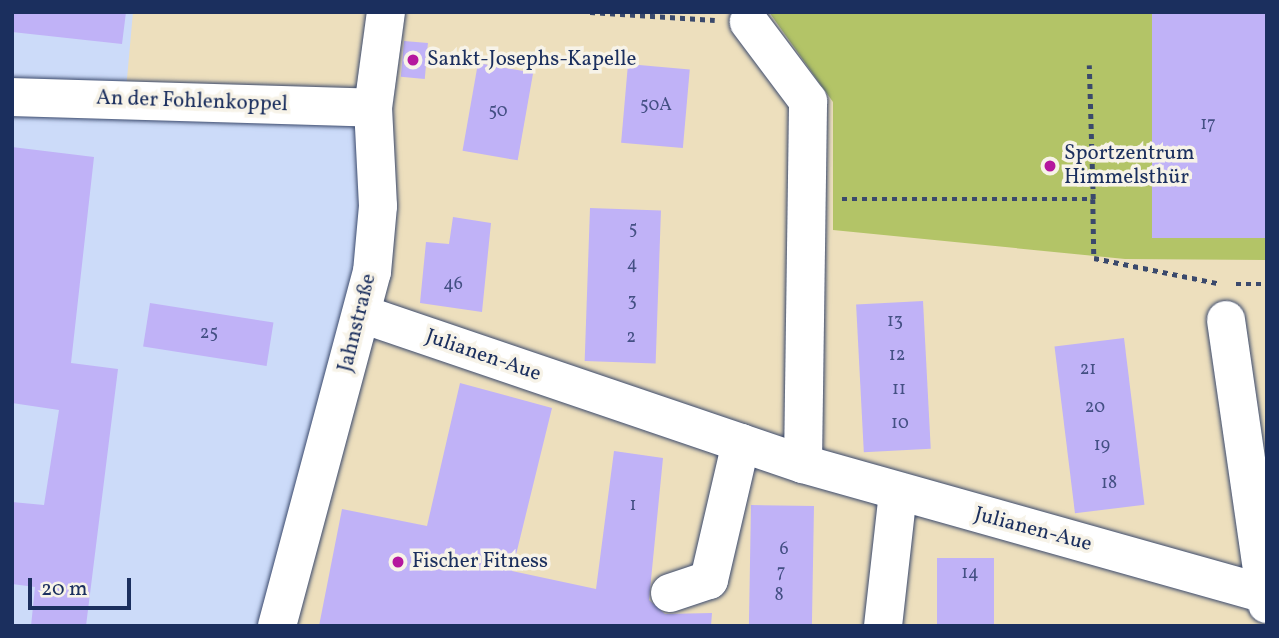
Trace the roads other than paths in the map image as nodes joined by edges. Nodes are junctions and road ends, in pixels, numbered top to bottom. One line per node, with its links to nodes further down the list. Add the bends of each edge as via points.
1 (386, 12): 4 (street, Jahnstraße)
2 (749, 22): 8 (street, via 808,101)
3 (12, 97): 4 (street, An der Fohlenkoppel)
4 (373, 108): 6 (street, Jahnstraße, via 377,239)
5 (1224, 302): 11 (street)
6 (362, 314): 7 (street, Julianen-Aue); 12 (street, Jahnstraße)
7 (741, 443): 8 (street, Julianen-Aue); 10 (street, via 709,580)
8 (803, 464): 9 (street, Julianen-Aue)
9 (898, 493): 11 (street, Julianen-Aue); 13 (street)
10 (670, 593)
11 (1266, 597)
12 (276, 626)
13 (883, 626)

